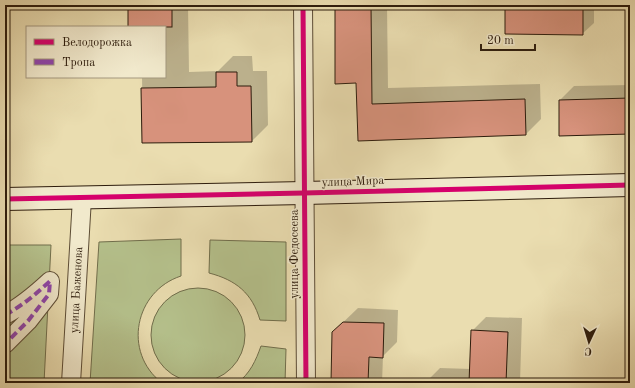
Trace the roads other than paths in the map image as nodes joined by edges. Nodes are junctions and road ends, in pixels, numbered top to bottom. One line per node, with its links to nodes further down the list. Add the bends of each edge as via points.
1 (303, 5): 3 (street, улица Федосеева)
2 (630, 185): 3 (street, улица Мира)
3 (304, 193): 4 (street, улица Мира); 9 (street, улица Федосеева)
4 (82, 198): 5 (street, улица Мира); 8 (street, улица Баженова)
5 (5, 199)
6 (5, 315): 7 (street, via 35,295 50,281 49,294 28,321)
7 (5, 344)
8 (71, 383)
9 (306, 383)

